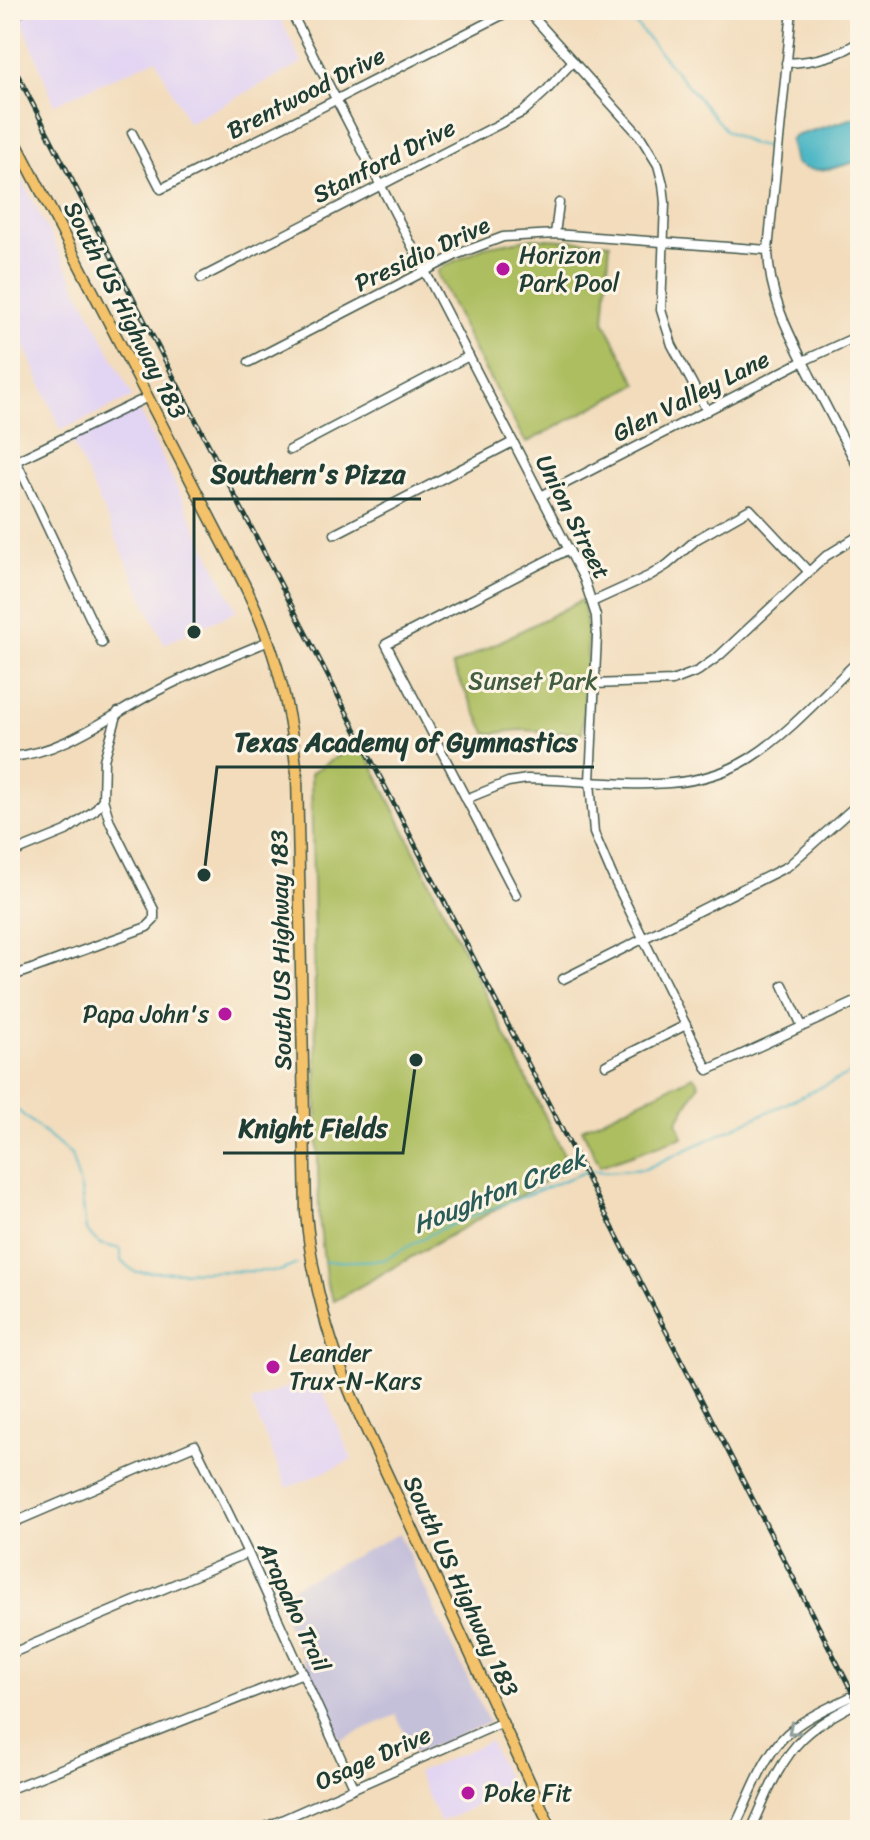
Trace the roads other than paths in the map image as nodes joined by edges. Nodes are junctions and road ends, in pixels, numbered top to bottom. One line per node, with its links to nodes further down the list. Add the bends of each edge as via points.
1 (22, 10): 6 (main road)
2 (290, 10): 10 (street, Union Street)
3 (512, 10): 10 (street, Brentwood Drive)
4 (527, 10): 8 (street)
5 (792, 10): 9 (street)
6 (10, 16)
7 (860, 41): 9 (street, via 820,60)
8 (573, 61): 13 (street, Stanford Drive, via 523,112); 16 (street, via 651,151 663,184)
9 (786, 63): 17 (street)
10 (337, 101): 12 (street, Brentwood Drive, via 161,189); 13 (street, Union Street)
11 (10, 131): 24 (main road, South US Highway 183)
12 (132, 133)
13 (380, 185): 18 (street, Union Street); 19 (street, Stanford Drive)
14 (559, 203): 15 (street)
15 (555, 234): 16 (street, Presidio Drive); 18 (street, Presidio Drive, via 486,241)
16 (662, 242): 17 (street, Presidio Drive); 25 (street, via 664,325)
17 (768, 250): 22 (street, via 776,307)
18 (425, 271): 21 (street, Union Street); 23 (street, Presidio Drive)
19 (201, 278)
20 (860, 335): 22 (street, Glen Valley Lane)
21 (469, 356): 26 (street, Union Street); 28 (street)
22 (803, 361): 25 (street, Glen Valley Lane); 30 (street)
23 (249, 362)
24 (148, 397): 29 (street); 37 (main road, South US Highway 183)
25 (707, 411): 31 (street, Glen Valley Lane)
26 (513, 442): 31 (street, Union Street); 32 (street)
27 (10, 448): 29 (street)
28 (290, 450)
29 (16, 461): 38 (street)
30 (860, 471)
31 (541, 496): 34 (street, Union Street)
32 (335, 534)
33 (860, 535): 35 (street)
34 (569, 549): 36 (street, Union Street); 45 (street, via 386,644)
35 (808, 571): 36 (street, via 750,509 697,539 649,576); 40 (street, via 698,671 672,681)
36 (592, 602): 40 (street, Union Street, via 597,636)
37 (269, 641): 41 (street); 63 (main road, South US Highway 183, via 297,774 310,1261 341,1372)
38 (102, 643)
39 (860, 659): 43 (street, via 767,746 726,771 678,783)
40 (594, 684): 43 (street, Union Street)
41 (118, 712): 42 (street, via 55,746); 44 (street, via 104,760)
42 (10, 757)
43 (590, 781): 45 (street, via 527,779); 49 (street, Union Street, via 594,833)
44 (103, 799): 47 (street, via 74,827); 50 (street, via 154,920)
45 (466, 799): 48 (street)
46 (860, 802): 49 (street, via 788,866)
47 (10, 854)
48 (516, 895)
49 (644, 939): 51 (street); 54 (street, Union Street)
50 (10, 977)
51 (563, 979)
52 (783, 985): 55 (street)
53 (860, 1000): 55 (street)
54 (686, 1025): 55 (street, Union Street, via 708,1070); 56 (street)
55 (802, 1026)
56 (606, 1065)
57 (10, 1524): 58 (street, Arapaho Trail, via 195,1445)
58 (248, 1553): 59 (street); 60 (street, Arapaho Trail)
59 (10, 1654)
60 (303, 1673): 65 (street, Arapaho Trail); 66 (street)
61 (860, 1692): 64 (street, one-way to 64, via 791,1729)
62 (860, 1701): 67 (street, via 801,1740)
63 (503, 1722): 65 (street, Osage Drive); 68 (main road, South US Highway 183)
64 (755, 1785): 67 (street); 71 (street)
65 (354, 1787): 69 (street, Osage Drive)
66 (10, 1789)
67 (770, 1791): 72 (street)
68 (551, 1827): 70 (street)
69 (259, 1830)
70 (536, 1830)
71 (733, 1830)
72 (751, 1830)

